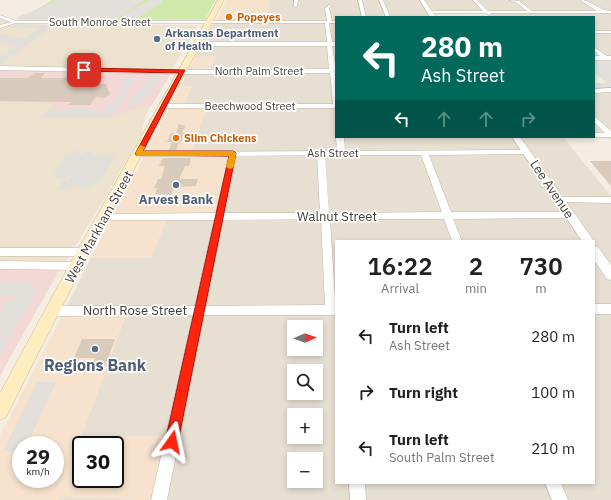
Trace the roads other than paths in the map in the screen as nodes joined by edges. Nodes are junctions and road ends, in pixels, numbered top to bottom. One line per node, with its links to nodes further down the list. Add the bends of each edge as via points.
1 (221, 0): 23 (main road, West Markham Street)
2 (296, 0): 9 (street)
3 (360, 0): 17 (street)
4 (381, 0): 18 (street)
5 (422, 0): 15 (street)
6 (475, 0): 11 (street)
7 (511, 0): 12 (street)
8 (582, 0): 13 (street)
9 (296, 6)
10 (330, 6): 24 (street, via 327,8)
11 (487, 12): 12 (street); 15 (street); 19 (street)
12 (530, 12): 13 (street); 20 (street)
13 (601, 12): 14 (street); 21 (street)
14 (611, 12)
15 (432, 14)
16 (0, 16): 22 (street)
17 (364, 16)
18 (388, 16)
19 (491, 16)
20 (538, 16)
21 (611, 18)
22 (16, 22): 23 (street, South Monroe Street); 26 (street)
23 (209, 22): 24 (street, South Monroe Street); 29 (main road, West Markham Street)
24 (329, 22): 25 (street, South Monroe Street); 30 (street)
25 (335, 22)
26 (0, 27)
27 (595, 32): 28 (street)
28 (611, 32)
29 (197, 44): 30 (street); 36 (main road, West Markham Street)
30 (329, 44): 31 (street); 37 (street)
31 (335, 44)
32 (595, 50): 34 (street)
33 (595, 58): 34 (street)
34 (608, 58)
35 (0, 68): 36 (street, North Palm Street)
36 (183, 71): 37 (street, North Palm Street); 41 (main road, West Markham Street)
37 (334, 71): 38 (street)
38 (335, 88)
39 (611, 90): 40 (street)
40 (595, 91)
41 (164, 106): 42 (street, Beechwood Street); 53 (main road, West Markham Street)
42 (335, 106)
43 (595, 119): 45 (street)
44 (595, 135): 45 (street)
45 (611, 135)
46 (340, 138): 51 (street)
47 (517, 138): 48 (street, Lee Avenue)
48 (527, 152): 52 (street, Ash Street); 54 (street, Lee Avenue)
49 (233, 153): 50 (street, Ash Street); 53 (street, Ash Street); 60 (street)
50 (321, 153): 51 (street, Ash Street); 57 (street)
51 (341, 153): 52 (street, Ash Street)
52 (424, 153): 58 (street)
53 (138, 154): 59 (main road, West Markham Street)
54 (560, 200): 55 (street); 56 (street, Lee Avenue)
55 (611, 200)
56 (570, 215): 58 (street, Walnut Street); 62 (street, Lee Avenue)
57 (325, 216): 58 (street, Walnut Street); 60 (street, Walnut Street); 71 (street)
58 (448, 216): 61 (street)
59 (104, 217): 60 (street, Walnut Street); 65 (main road, West Markham Street)
60 (219, 217): 70 (street)
61 (457, 240)
62 (587, 240)
63 (595, 251): 67 (street)
64 (0, 252): 65 (street)
65 (80, 259): 66 (street); 72 (main road, West Markham Street)
66 (0, 265)
67 (611, 275)
68 (595, 309): 69 (street)
69 (611, 309)
70 (200, 310): 71 (street, North Rose Street); 72 (street, North Rose Street); 76 (street)
71 (333, 310)
72 (54, 311): 73 (main road, West Markham Street)
73 (0, 411)
74 (357, 484): 77 (street)
75 (553, 484): 78 (street)
76 (159, 500)
77 (358, 500)
78 (560, 500)

